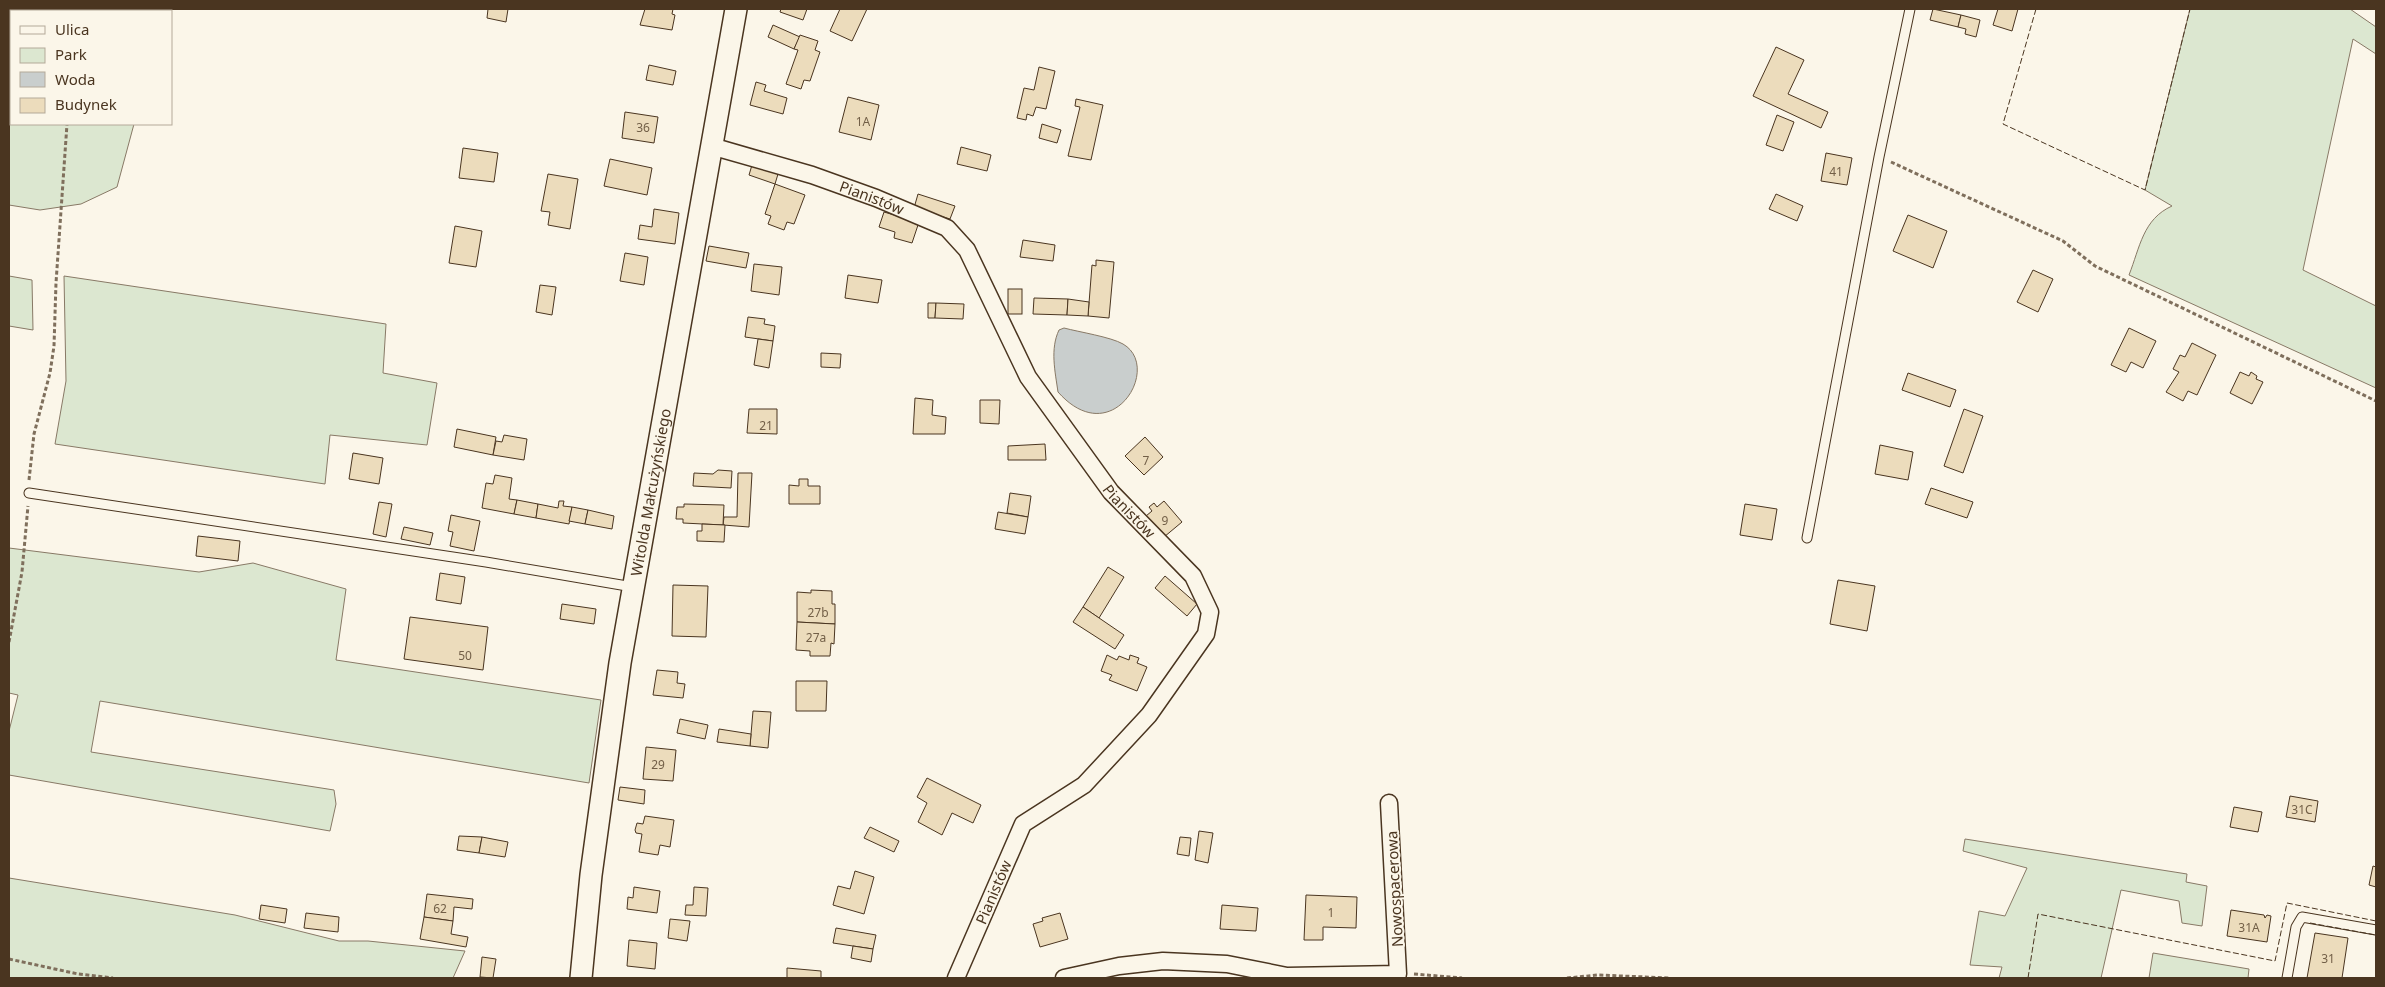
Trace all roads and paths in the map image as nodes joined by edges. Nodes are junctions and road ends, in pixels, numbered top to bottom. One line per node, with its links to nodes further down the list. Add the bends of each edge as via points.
1 (736, 9): 4 (street, Witolda Małcużyńskiego)
2 (1910, 9): 5 (lane)
3 (68, 125): 7 (path, via 54,346 34,434)
4 (711, 146): 9 (street, Witolda Małcużyńskiego); 17 (street, Pianistów, via 812,175 894,204 947,228 967,250 1028,377 1111,492 1193,576 1210,612 1206,634 1149,715 1084,786 1023,824)
5 (1879, 157): 6 (path, via 2063,241 2095,266); 8 (lane)
6 (2376, 401)
7 (29, 493): 9 (lane); 10 (path, via 22,572)
8 (1807, 538)
9 (633, 587): 16 (street, Witolda Małcużyńskiego, via 608,740)
10 (9, 642)
11 (1389, 803): 14 (street, Nowospacerowa)
12 (2376, 930): 22 (lane, via 2302,917 2296,927)
13 (9, 960): 15 (path)
14 (1398, 974): 18 (street, via 1287,976 1227,964 1163,961 1119,966); 19 (path)
15 (113, 978)
16 (581, 978)
17 (956, 978)
18 (1064, 978)
19 (1462, 978)
20 (1567, 978): 21 (path, via 1598,974)
21 (1669, 978)
22 (2287, 978)

